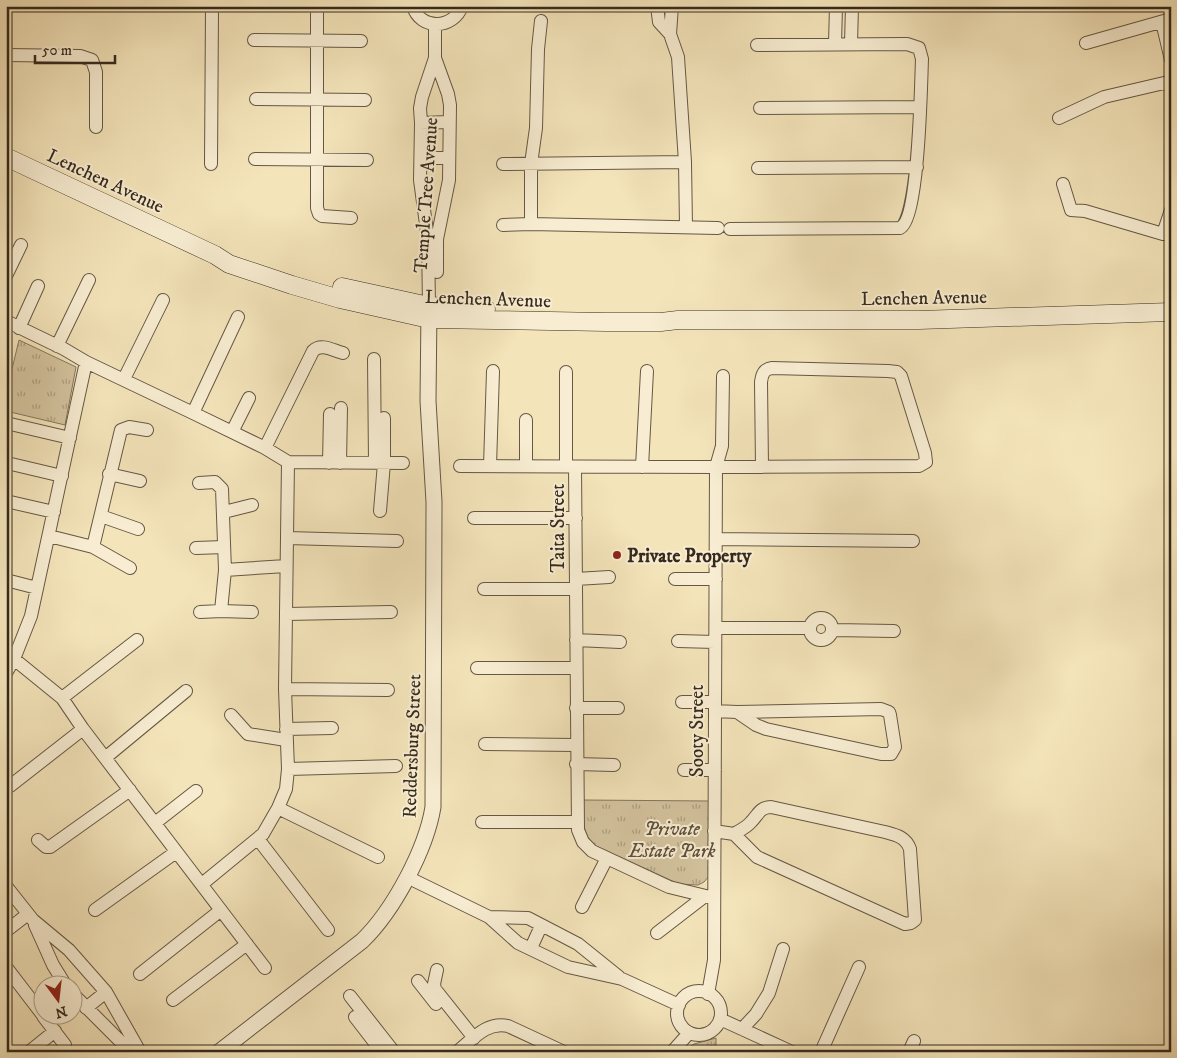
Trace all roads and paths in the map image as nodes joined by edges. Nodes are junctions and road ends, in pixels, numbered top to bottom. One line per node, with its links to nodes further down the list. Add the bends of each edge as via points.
1 (317, 6): 14 (street)
2 (413, 6): 11 (street, via 422,19)
3 (462, 6): 11 (street, via 453,20)
4 (657, 6): 12 (street, via 659,22)
5 (672, 6): 12 (street)
6 (836, 6): 17 (street)
7 (852, 6): 18 (street)
8 (213, 7): 40 (street)
9 (541, 21): 42 (street)
10 (1166, 21): 16 (street); 22 (street)
11 (436, 25): 21 (street, Temple Tree Avenue)
12 (670, 34): 39 (street, via 678,57)
13 (254, 40): 14 (street)
14 (318, 40): 15 (street); 25 (street)
15 (361, 40)
16 (1086, 43)
17 (835, 44): 18 (street); 19 (street)
18 (851, 44): 27 (street, via 907,44 919,48 922,59)
19 (757, 45)
20 (6, 55): 32 (street, via 80,56 92,60 96,72)
21 (435, 58): 30 (street, Temple Tree Avenue, via 449,98); 31 (street, Temple Tree Avenue, via 421,101)
22 (1171, 60)
23 (1171, 86): 29 (street, via 1164,83 1104,97)
24 (256, 99): 25 (street)
25 (318, 100): 26 (street); 37 (street)
26 (365, 100)
27 (920, 107): 28 (street); 43 (street)
28 (760, 108)
29 (1058, 118)
30 (448, 122): 31 (street); 35 (street, Temple Tree Avenue)
31 (421, 123): 34 (street, Temple Tree Avenue)
32 (96, 127)
33 (6, 157): 59 (main road, Lenchen Avenue, via 229,264 340,299)
34 (421, 158): 35 (street); 59 (street, Temple Tree Avenue, via 420,185 428,239)
35 (448, 158): 59 (street, Temple Tree Avenue, via 448,180 437,239)
36 (255, 159): 37 (street)
37 (317, 160): 38 (street); 47 (street, via 319,214)
38 (367, 160)
39 (685, 162): 42 (street); 50 (street)
40 (211, 164)
41 (503, 164): 42 (street)
42 (531, 164): 48 (street)
43 (917, 167): 44 (street); 50 (street, via 908,219 900,228)
44 (758, 168)
45 (1063, 184): 51 (street, via 1070,210)
46 (1171, 210): 51 (street)
47 (351, 218)
48 (531, 224): 49 (street); 50 (street)
49 (503, 225)
50 (686, 227)
51 (1167, 234)
52 (21, 245): 53 (street)
53 (6, 276)
54 (89, 280): 63 (street)
55 (38, 286): 62 (street)
56 (163, 300): 72 (street)
57 (86, 302): 63 (street)
58 (1171, 312): 59 (main road, Lenchen Avenue, via 919,320 661,322)
59 (433, 313): 179 (street, Reddersburg Street, via 428,402 434,502 433,807 427,832)
60 (6, 321): 62 (street)
61 (239, 323): 75 (street)
62 (20, 328): 63 (street)
63 (60, 347): 66 (street)
64 (342, 353): 82 (street, via 321,347 313,352)
65 (374, 359): 86 (street)
66 (86, 362): 72 (street); 81 (street)
67 (493, 371): 89 (street)
68 (647, 371): 92 (street)
69 (566, 372): 91 (street)
70 (296, 374): 82 (street)
71 (723, 376): 94 (street, Sooty Street, via 722,446)
72 (124, 379): 75 (street)
73 (249, 398): 80 (street)
74 (336, 411): 85 (street)
75 (196, 414): 80 (street)
76 (384, 418): 86 (street)
77 (526, 420): 90 (street)
78 (6, 423): 81 (street)
79 (147, 430): 95 (street, via 129,427 121,430)
80 (232, 432): 82 (street)
81 (70, 438): 96 (street)
82 (262, 447): 83 (street)
83 (288, 462): 85 (street); 110 (street)
84 (7, 463): 96 (street)
85 (335, 463): 86 (street)
86 (379, 463): 87 (street); 102 (street)
87 (402, 463)
88 (460, 466): 89 (street)
89 (490, 466): 90 (street)
90 (526, 466): 91 (street)
91 (570, 467): 92 (street); 107 (street, Taita Street)
92 (642, 467): 94 (street)
93 (762, 467): 93 (street, via 923,465 925,453 901,376 888,371 765,370 761,382); 94 (street)
94 (716, 468): 111 (street, Sooty Street)
95 (109, 474): 97 (street); 105 (street)
96 (62, 476): 104 (street)
97 (140, 481)
98 (199, 483): 103 (street, via 213,481 219,484 223,491)
99 (6, 500): 104 (street)
100 (252, 505): 103 (street)
101 (6, 508): 104 (street)
102 (380, 511)
103 (224, 512): 115 (street)
104 (53, 515): 109 (street)
105 (101, 516): 108 (street); 114 (street)
106 (474, 518): 107 (street)
107 (576, 518): 124 (street, Taita Street)
108 (138, 529)
109 (49, 536): 114 (street); 125 (street)
110 (287, 538): 112 (street); 117 (street)
111 (716, 539): 113 (street); 121 (street, Sooty Street)
112 (397, 541)
113 (913, 541)
114 (92, 547): 118 (street)
115 (224, 547): 116 (street); 119 (street)
116 (196, 548)
117 (286, 566): 119 (street); 131 (street)
118 (130, 568)
119 (224, 570): 127 (street)
120 (609, 577): 124 (street)
121 (716, 579): 123 (street); 132 (street, Sooty Street)
122 (6, 580): 125 (street)
123 (675, 580)
124 (576, 584): 126 (street, Taita Street); 135 (street, Taita Street)
125 (37, 588): 139 (street, via 31,616)
126 (484, 588)
127 (221, 611): 128 (street); 129 (street)
128 (200, 612)
129 (252, 612)
130 (391, 612): 131 (street)
131 (286, 614): 143 (street)
132 (716, 628): 133 (street, via 810,628 813,621 820,618 828,620 833,630); 138 (street, Sooty Street)
133 (894, 631)
134 (131, 640): 146 (street)
135 (576, 640): 137 (street); 141 (street, Taita Street)
136 (678, 641): 138 (street)
137 (620, 642)
138 (716, 642): 148 (street, Sooty Street)
139 (14, 659): 142 (street); 146 (street)
140 (478, 668): 141 (street)
141 (576, 668): 149 (street, Taita Street)
142 (6, 672)
143 (285, 689): 144 (street); 155 (street)
144 (388, 690)
145 (186, 691): 158 (street)
146 (59, 695): 153 (street)
147 (682, 702): 148 (street)
148 (715, 707): 151 (street); 164 (street, Sooty Street)
149 (576, 708): 150 (street); 157 (street, Taita Street)
150 (618, 708)
151 (736, 712): 151 (street, via 881,709 890,714 895,747 891,754 885,755 852,748 759,727)
152 (231, 715): 155 (street, via 248,734)
153 (81, 726): 158 (street); 165 (street)
154 (332, 728): 155 (street)
155 (286, 734): 162 (street)
156 (485, 744): 157 (street)
157 (576, 745): 159 (street, Taita Street)
158 (105, 758): 166 (street)
159 (576, 764): 160 (street); 170 (street, Taita Street)
160 (614, 765)
161 (396, 766): 162 (street)
162 (288, 769): 168 (street, via 286,789)
163 (684, 770): 164 (street)
164 (715, 770): 172 (street, Sooty Street)
165 (12, 780)
166 (130, 790): 171 (street); 175 (street, via 50,847)
167 (196, 791): 171 (street)
168 (278, 808): 174 (street); 177 (street)
169 (482, 822): 170 (street)
170 (577, 822): 178 (street, Taita Street, via 586,847)
171 (155, 823): 176 (street)
172 (714, 832): 173 (street); 182 (street, Sooty Street)
173 (734, 834): 173 (street, via 751,823 761,810 770,807 900,837 907,841 910,849 914,920 905,924 757,857)
174 (258, 839): 180 (street); 189 (street)
175 (38, 840)
176 (176, 852): 180 (street); 184 (street)
177 (378, 857)
178 (607, 858): 182 (street, Taita Street, via 669,887); 183 (street)
179 (407, 877): 187 (street); 225 (street, Reddersburg Street, via 380,922 362,942)
180 (202, 884): 185 (street)
181 (6, 886): 186 (street)
182 (710, 897): 191 (street); 206 (street, Sooty Street, via 714,966)
183 (582, 907)
184 (95, 910)
185 (221, 910): 192 (street); 199 (street)
186 (30, 917): 190 (street); 200 (street); 205 (street, via 69,950)
187 (489, 917): 188 (street, via 528,918); 193 (street, via 518,943)
188 (542, 926): 193 (street); 201 (street, via 578,944)
189 (328, 930)
190 (6, 931)
191 (658, 933)
192 (247, 944): 197 (street); 210 (street)
193 (531, 948): 201 (street, via 574,970)
194 (783, 949): 217 (street, via 769,993)
195 (6, 967): 202 (street)
196 (859, 967): 231 (street)
197 (265, 968)
198 (438, 970): 221 (street, via 435,990)
199 (140, 974)
200 (60, 976)
201 (622, 979): 212 (street)
202 (17, 980): 204 (street); 209 (street)
203 (418, 981): 221 (street)
204 (6, 988)
205 (106, 992): 213 (street); 224 (street)
206 (708, 994): 212 (street, via 693,992); 215 (street, via 719,1004)
207 (350, 996): 227 (street)
208 (853, 998): 232 (street)
209 (32, 1000)
210 (173, 1000)
211 (82, 1004): 213 (street)
212 (679, 1005): 219 (street, via 679,1023)
213 (86, 1008): 223 (street)
214 (355, 1017): 226 (street)
215 (720, 1019): 217 (street); 219 (street, via 711,1032 704,1035)
216 (51, 1026): 218 (street)
217 (742, 1029): 230 (street)
218 (55, 1031): 220 (street); 222 (street)
219 (689, 1033): 229 (street)
220 (65, 1044)
221 (465, 1047): 228 (street, via 487,1027 501,1024)
222 (29, 1052)
223 (131, 1052)
224 (140, 1052)
225 (219, 1052)
226 (382, 1052)
227 (394, 1052)
228 (564, 1052)
229 (672, 1052)
230 (792, 1052)
231 (821, 1052)
232 (828, 1052)

